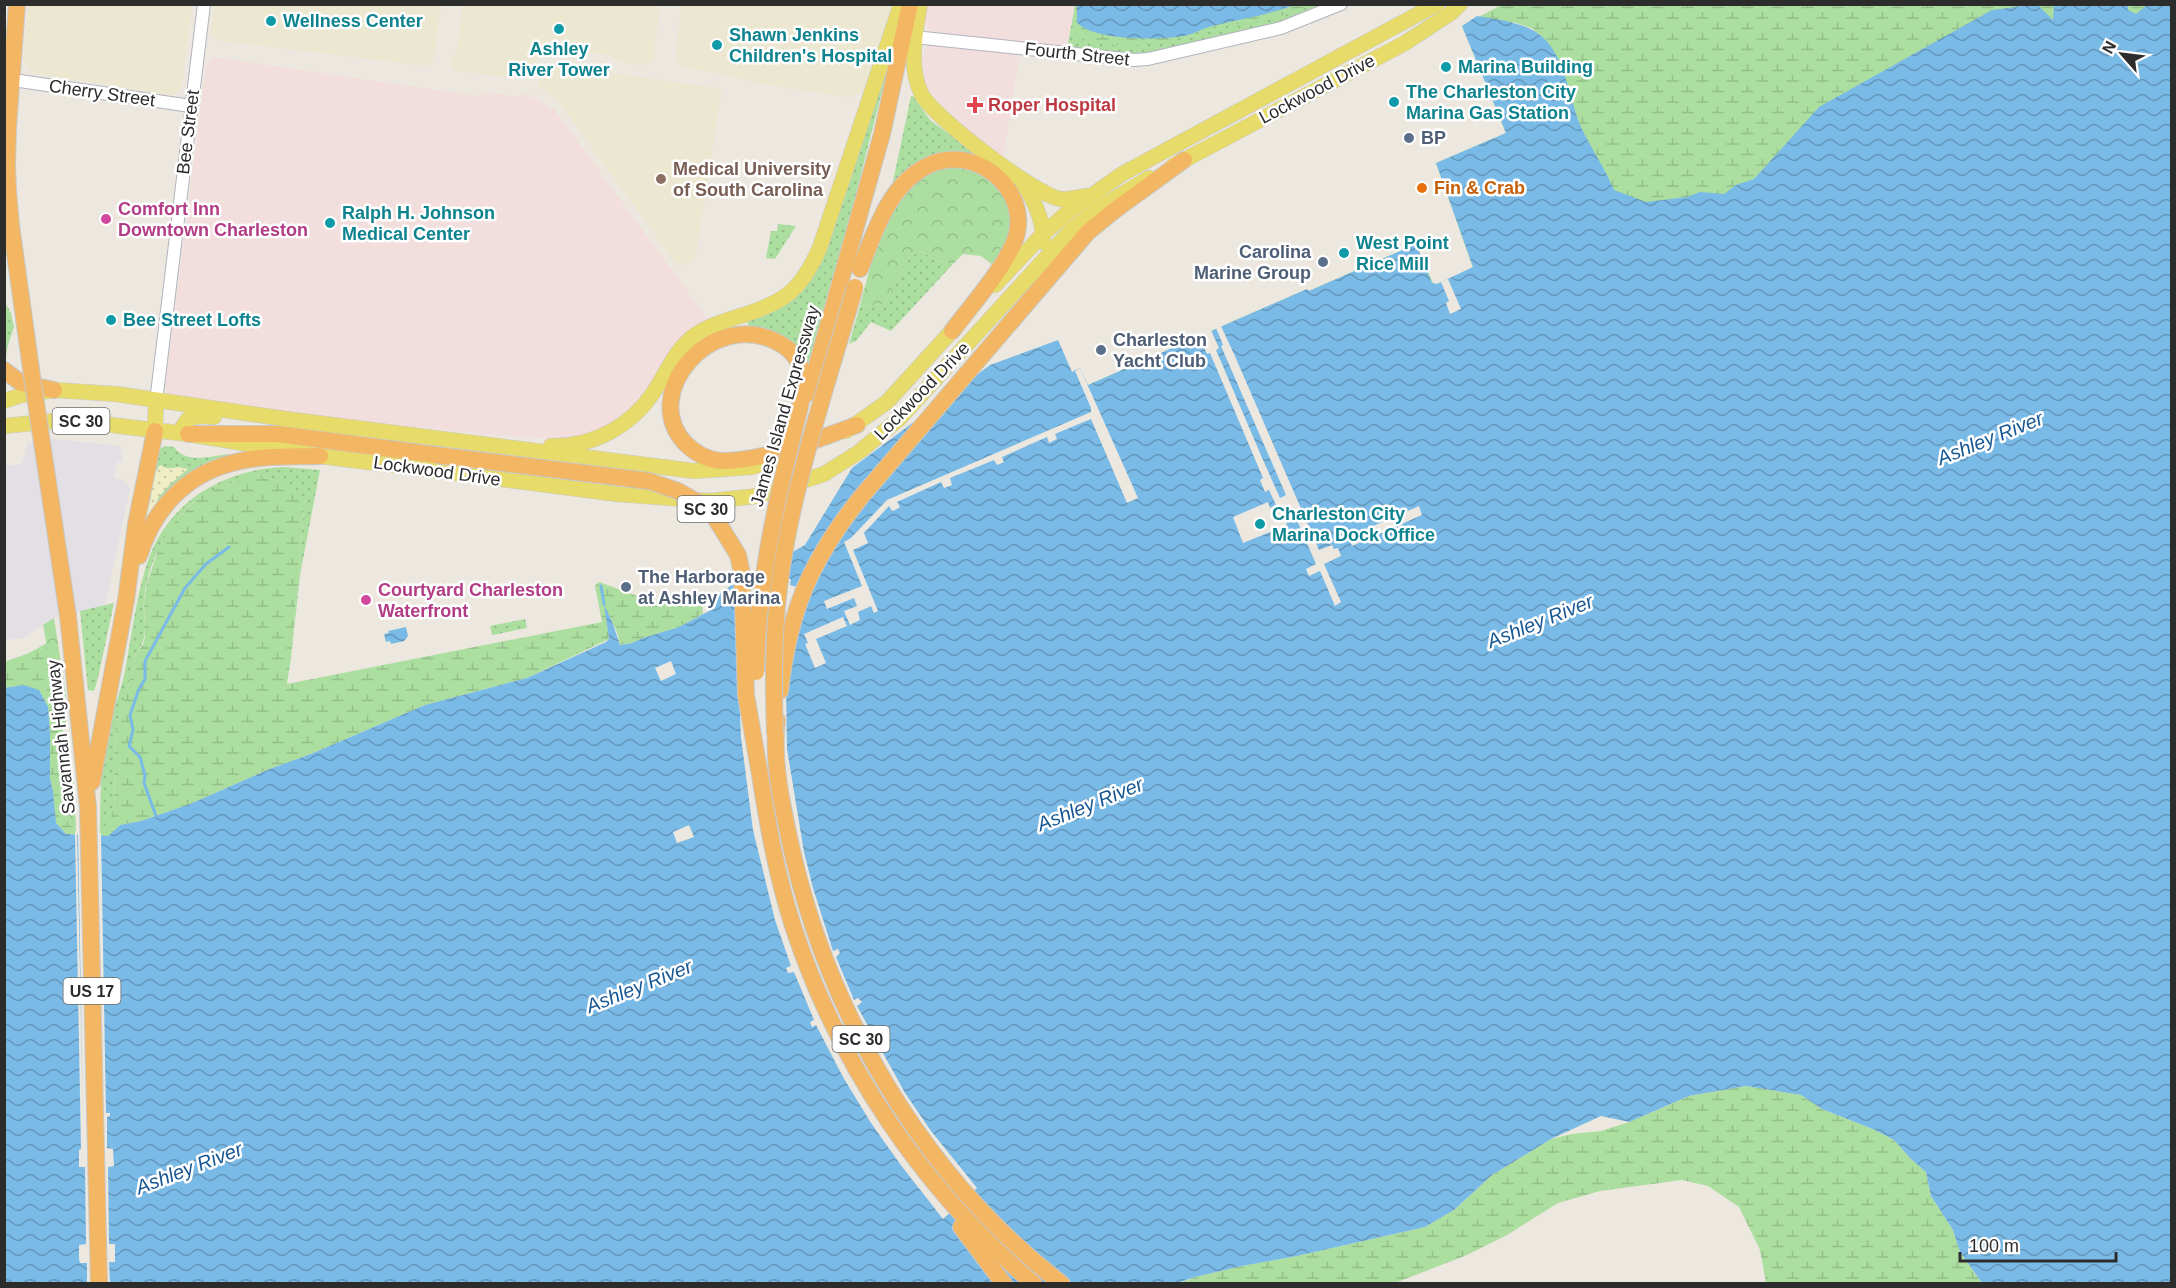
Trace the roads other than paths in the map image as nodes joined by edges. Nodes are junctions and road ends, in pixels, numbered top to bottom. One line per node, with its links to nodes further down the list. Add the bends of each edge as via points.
1 (17, 4): 10 (highway, US 17)
2 (204, 4): 11 (street, Bee Street)
3 (901, 4): 31 (main road, via 820,247 798,285 777,303 711,325 696,334 675,355 643,408 607,435 567,446)
4 (910, 4): 18 (highway, James Island Expressway / SC 30)
5 (920, 4): 9 (main road)
6 (1341, 4): 9 (street, Fourth Street, via 1273,30 1134,60)
7 (1437, 4): 14 (main road, Lockwood Drive, via 1164,150)
8 (1460, 4): 12 (main road, Lockwood Drive, via 1405,43)
9 (914, 37): 13 (main road, via 916,79 922,96 947,121); 17 (highway, James Island Expressway / SC 30)
10 (12, 80): 11 (street, Cherry Street); 36 (highway, Savannah Highway / US 17, bridge, via 7,167 11,225 68,616)
11 (191, 106): 24 (street, Bee Street)
12 (1184, 160): 16 (main road, Lockwood Drive, via 1101,207); 34 (highway, bridge, via 1088,232 837,527 822,550 795,612 784,660)
13 (1020, 178): 14 (main road, via 1040,192 1060,199); 15 (main road, via 1031,196)
14 (1090, 196): 15 (main road, Lockwood Drive)
15 (1043, 234): 16 (main road); 19 (main road, Lockwood Drive)
16 (1038, 265): 32 (main road, Lockwood Drive / SC 30, bridge, via 899,418 859,452 824,474 757,496 710,501 617,495)
17 (860, 269): 18 (highway, James Island Expressway / SC 30); 19 (highway, SC 30, via 883,214 904,184 929,165 967,160 1000,179 1016,203 1018,214 1013,246)
18 (848, 284): 30 (highway, James Island Expressway / SC 30); 34 (highway, James Island Expressway / SC 30, bridge, via 782,565 775,641)
19 (985, 291): 20 (highway)
20 (952, 331): 26 (main road, Lockwood Drive / SC 30, via 887,402)
21 (4, 370): 22 (highway, via 21,383)
22 (54, 390): 23 (main road, Lockwood Drive / SC 30); 24 (main road, Lockwood Drive / SC 30, via 117,394)
23 (4, 401)
24 (156, 402): 25 (main road, Lockwood Drive / SC 30); 28 (main road)
25 (286, 419): 29 (main road, via 192,417 183,426); 31 (main road, Lockwood Drive / SC 30)
26 (858, 425): 30 (highway, bridge, via 775,454 724,461 710,459 693,452 675,428 672,396 681,372 700,350 724,337 748,333 782,344 792,352 804,375); 31 (main road, Lockwood Drive / SC 30, bridge, via 823,444 752,467 694,471)
27 (4, 426): 28 (main road, Lockwood Drive / SC 30, via 77,421)
28 (155, 431): 29 (main road, Lockwood Drive / SC 30); 33 (highway)
29 (188, 434): 32 (main road, Lockwood Drive / SC 30); 35 (highway, SC 30, bridge, via 278,434 650,481 699,503 714,516 738,555 746,695)
30 (793, 435): 35 (highway, James Island Expressway / SC 30, bridge, via 771,528 759,605 756,681)
31 (490, 445)
32 (320, 456): 33 (highway, via 232,463 191,481 165,504 148,530)
33 (126, 600): 36 (highway)
34 (775, 734): 41 (highway, James Island Expressway / SC 30, via 795,867 818,941 864,1045 903,1111 948,1171 1025,1254)
35 (760, 775): 37 (highway, James Island Expressway / SC 30, via 783,889 806,961 853,1065)
36 (88, 811): 38 (highway, Savannah Highway / US 17)
37 (917, 1162): 39 (highway); 40 (highway, James Island Expressway / SC 30, via 965,1219)
38 (99, 1284)
39 (1004, 1284)
40 (1034, 1284)
41 (1062, 1284)

